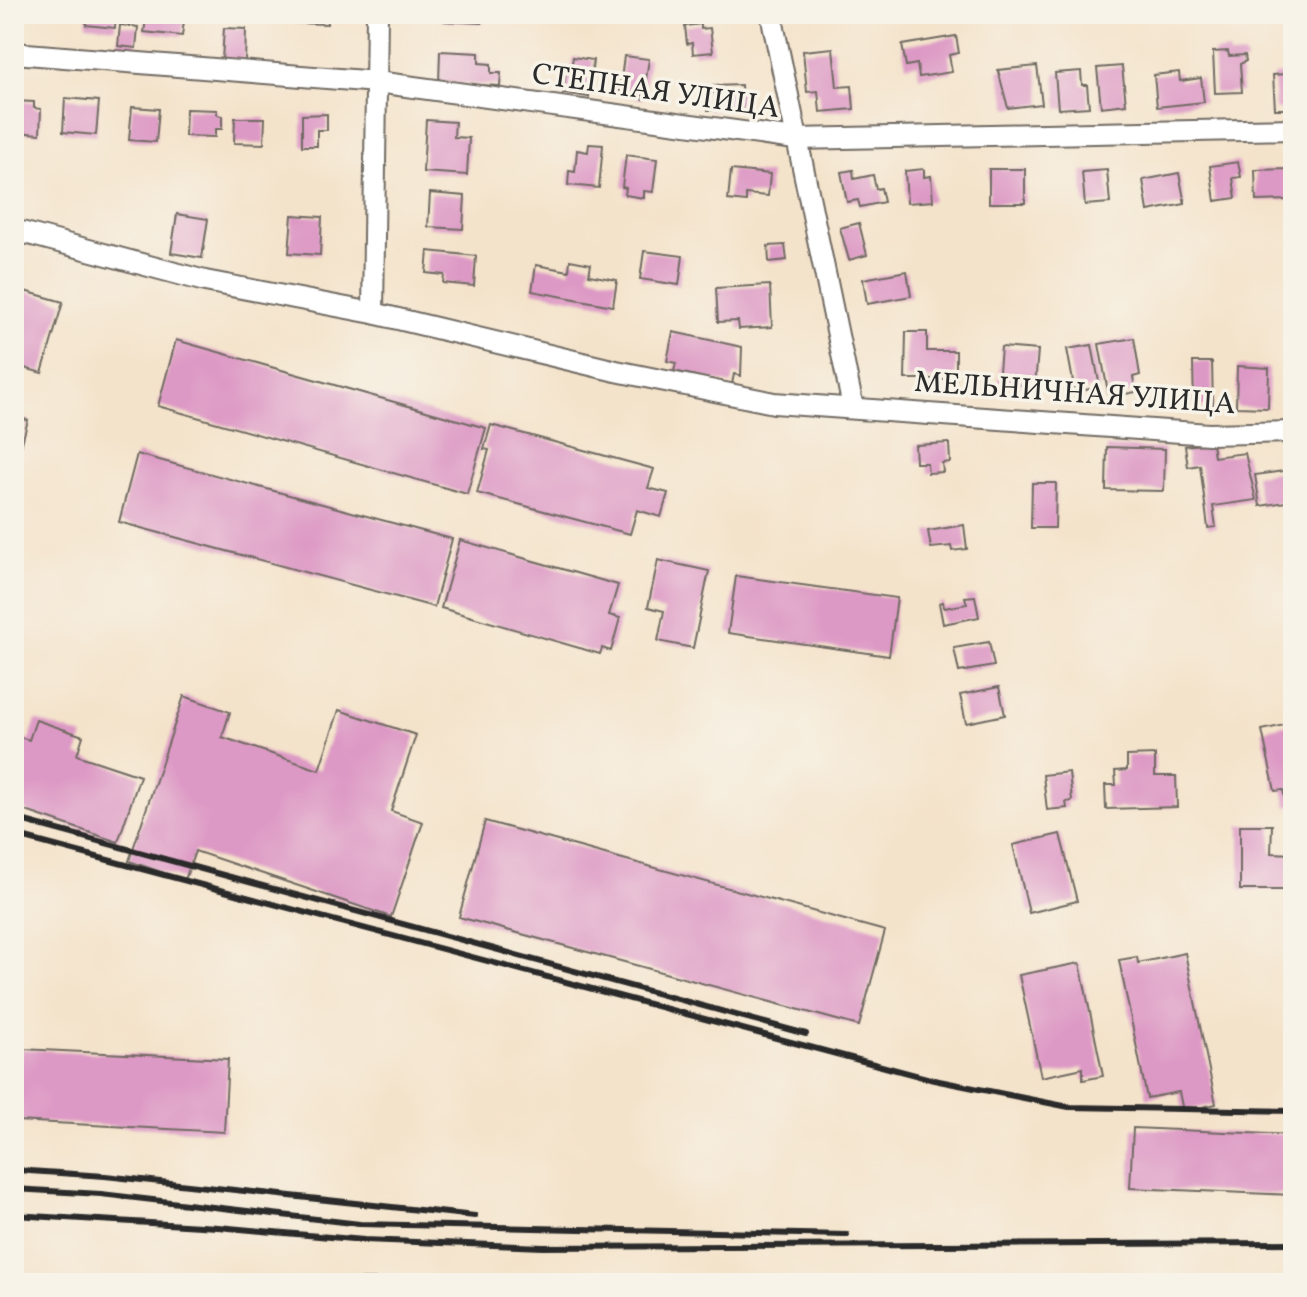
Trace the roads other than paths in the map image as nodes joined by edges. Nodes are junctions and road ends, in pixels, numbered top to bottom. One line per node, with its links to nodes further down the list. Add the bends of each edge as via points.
1 (377, 14): 4 (street)
2 (771, 14): 6 (street)
3 (14, 53): 4 (street, СТЕПНАЯ УЛИЦА)
4 (377, 82): 6 (street, СТЕПНАЯ УЛИЦА); 8 (street)
5 (1293, 129): 6 (street, СТЕПНАЯ УЛИЦА)
6 (795, 139): 9 (street)
7 (14, 230): 8 (street, via 205,281)
8 (373, 313): 9 (street, via 774,403)
9 (853, 407): 10 (street, МЕЛЬНИЧНАЯ УЛИЦА, via 1209,434)
10 (1293, 432)

